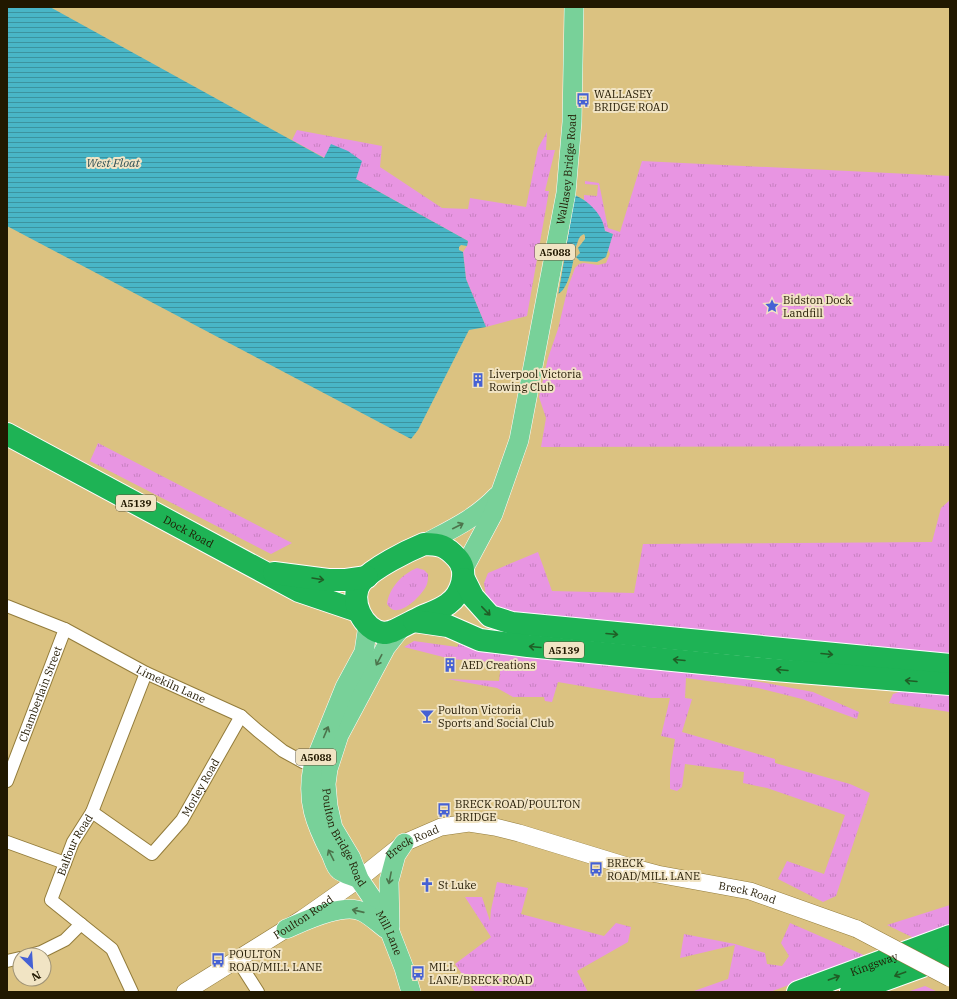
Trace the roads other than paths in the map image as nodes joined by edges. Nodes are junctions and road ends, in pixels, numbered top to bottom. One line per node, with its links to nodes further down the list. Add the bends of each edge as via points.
1 (574, 7): 3 (main road, Wallasey Bridge Road / A5088, via 572,122 566,193 519,440)
2 (7, 434): 5 (highway, Dock Road / A5139)
3 (501, 492): 4 (main road, A5088, one-way to 3, via 473,518); 6 (main road, A5088)
4 (424, 544): 6 (highway, A5139, via 443,546 450,550 459,560); 7 (highway, A5139)
5 (265, 572): 7 (highway, Dock Road / A5139, one-way to 7, via 328,580); 9 (highway, Dock Road / A5139, via 299,591)
6 (463, 575): 10 (highway, A5139, via 459,593 449,603); 12 (highway, A5139, one-way to 12, via 473,597 490,616 512,623)
7 (367, 577): 9 (highway, A5139, via 360,583 356,594)
8 (7, 606): 11 (street, Limekiln Lane)
9 (363, 618): 10 (highway, A5139, via 383,633); 16 (main road, Poulton Bridge Road / A5088, one-way to 9, via 345,687 364,652)
10 (407, 624): 14 (highway, A5139, one-way to 10, via 528,646 480,640 448,626); 16 (main road, Poulton Bridge Road / A5088, one-way to 16, via 386,647)
11 (65, 629): 13 (street, Limekiln Lane); 17 (street, Chamberlain Street)
12 (950, 665)
13 (146, 672): 15 (street, Limekiln Lane); 18 (street, Balfour Road)
14 (950, 684)
15 (241, 716): 16 (street, Limekiln Lane, via 283,751); 18 (street, Morley Road, via 182,820 152,854)
16 (321, 768): 22 (main road, Poulton Bridge Road / A5088, via 333,828 351,858)
17 (7, 782)
18 (92, 812): 21 (street, Balfour Road, via 73,842)
19 (7, 842): 21 (street)
20 (404, 842): 22 (main road, Breck Road); 25 (main road, one-way to 25, via 396,855 389,881); 30 (main road, Breck Road, bridge, via 441,827 469,823 495,827 657,874 750,891 857,929)
21 (65, 863): 23 (street, Balfour Road, via 51,900)
22 (359, 879): 24 (main road, Poulton Road); 25 (main road, Mill Lane / A5088)
23 (81, 924): 27 (street, via 65,940); 31 (street, Balfour Road, via 112,949)
24 (286, 929): 25 (main road, one-way to 24, via 362,911 343,908); 29 (main road, Poulton Road)
25 (390, 932): 34 (main road, Mill Lane / A5088)
26 (950, 936): 35 (highway, Kingsway, one-way to 26)
27 (51, 947)
28 (950, 956): 36 (highway, Kingsway, one-way to 36)
29 (237, 959): 32 (main road, Poulton Road); 33 (street)
30 (950, 978)
31 (132, 992)
32 (185, 992)
33 (258, 992)
34 (411, 992)
35 (798, 992)
36 (852, 992)

